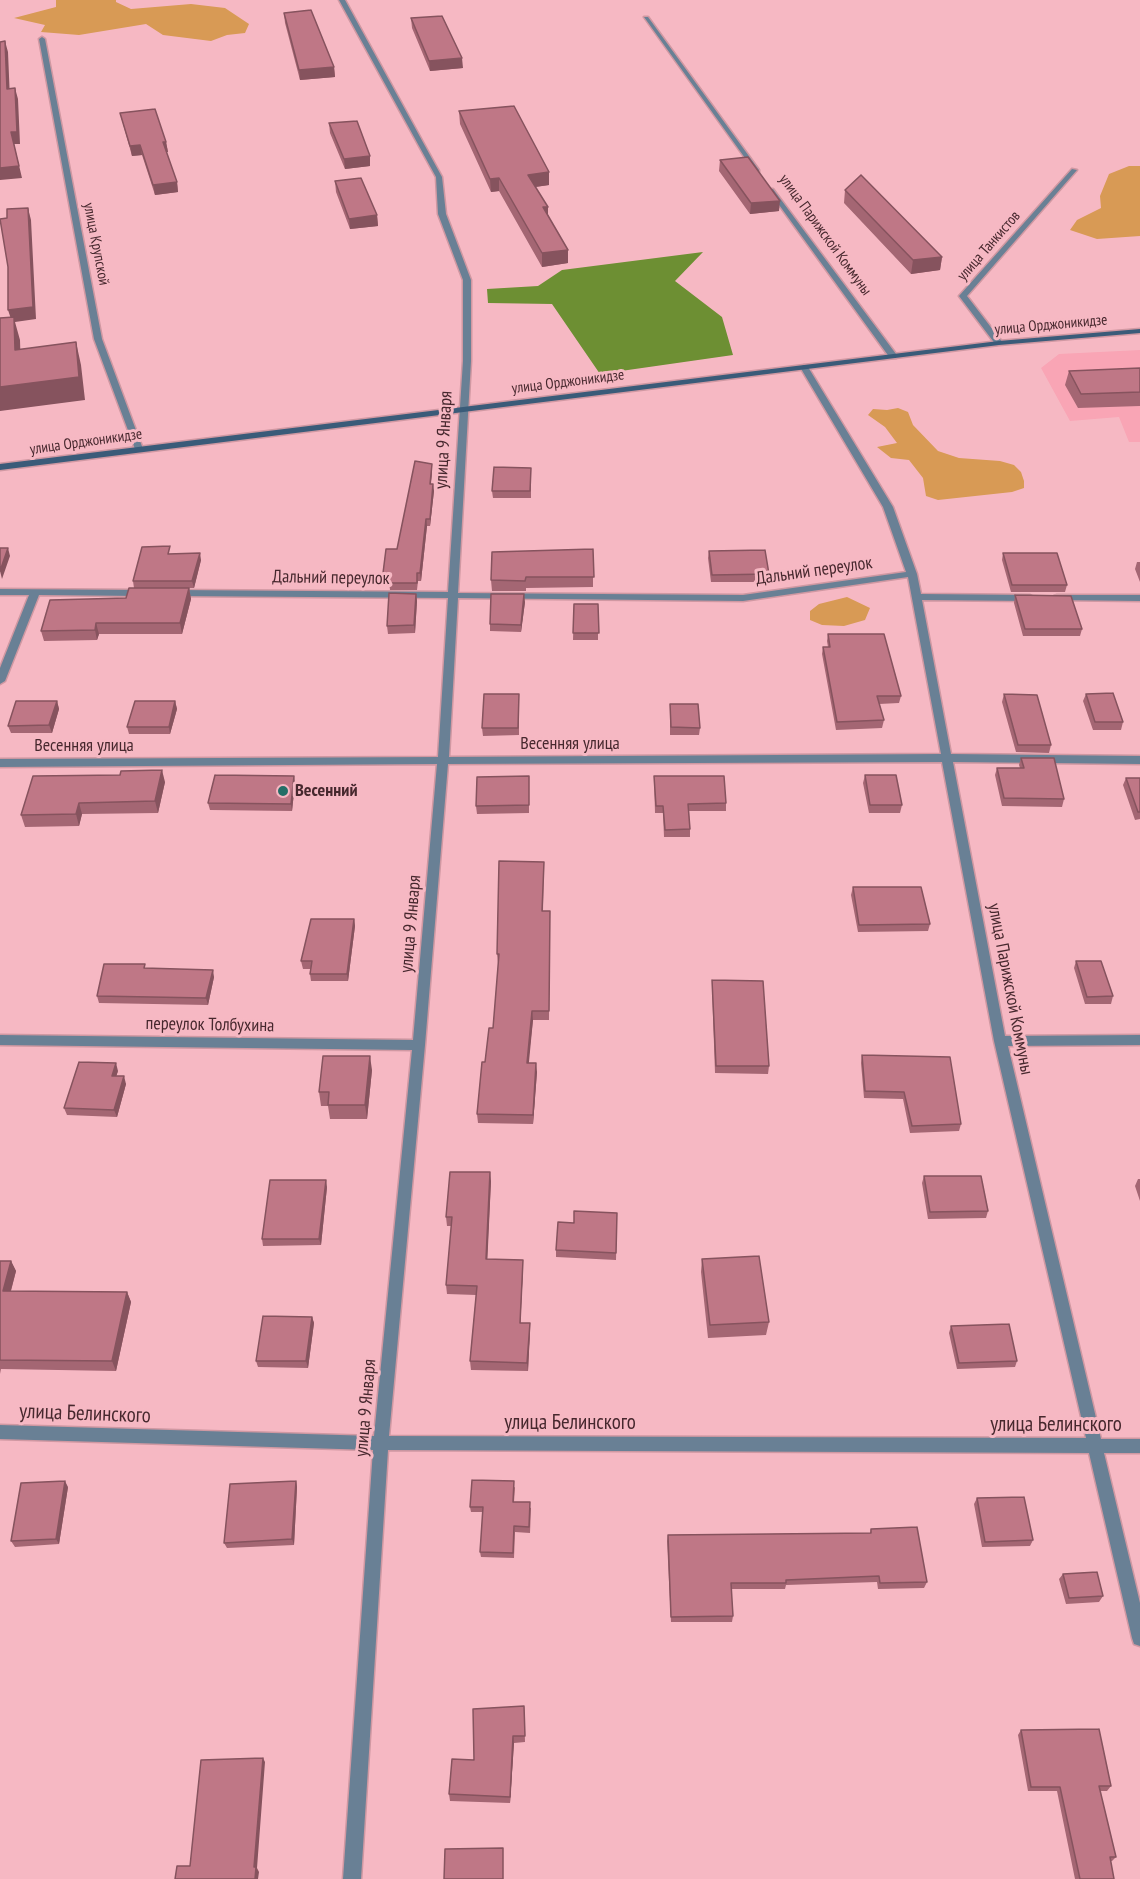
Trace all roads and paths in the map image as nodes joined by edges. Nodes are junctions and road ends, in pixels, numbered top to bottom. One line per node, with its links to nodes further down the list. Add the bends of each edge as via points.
1 (342, 0): 9 (street, улица 9 Января, via 439,177 442,213 466,280 467,361)
2 (646, 18): 7 (street, улица Парижской Коммуны)
3 (42, 39): 10 (street, улица Крупской, via 98,339)
4 (1074, 170): 6 (street, улица Танкистов, via 963,296)
5 (1140, 331): 6 (main road, улица Орджоникидзе)
6 (999, 343): 7 (main road, улица Орджоникидзе)
7 (893, 356): 8 (main road, улица Орджоникидзе)
8 (804, 367): 9 (main road, улица Орджоникидзе); 12 (street, улица Парижской Коммуны, via 888,507)
9 (462, 408): 10 (main road, улица Орджоникидзе); 17 (street, улица 9 Января)
10 (139, 448): 11 (main road, улица Орджоникидзе)
11 (0, 467)
12 (912, 574): 17 (street, Дальний переулок, via 743,598); 18 (street, улица Парижской Коммуны)
13 (0, 592): 14 (street)
14 (35, 592): 15 (street); 20 (street)
15 (155, 593)
16 (167, 593): 17 (street, Дальний переулок)
17 (454, 596): 23 (street, улица 9 Января)
18 (918, 597): 19 (street); 21 (street, улица Парижской Коммуны)
19 (1140, 598)
20 (0, 681)
21 (949, 758): 22 (street, Весенняя улица); 23 (street, Весенняя улица); 27 (street, улица Парижской Коммуны)
22 (1140, 760)
23 (443, 761): 24 (street, Весенняя улица); 28 (street, улица 9 Января)
24 (0, 763)
25 (0, 1040): 28 (street, переулок Толбухина)
26 (1140, 1040): 27 (street)
27 (1000, 1041): 31 (street, улица Парижской Коммуны)
28 (419, 1045): 30 (street, улица 9 Января)
29 (0, 1432): 30 (street, улица Белинского)
30 (381, 1443): 31 (street, улица Белинского); 34 (street, улица 9 Января)
31 (1095, 1446): 32 (street, улица Белинского); 33 (street, улица Парижской Коммуны)
32 (1140, 1446)
33 (1140, 1638)
34 (352, 1879)

